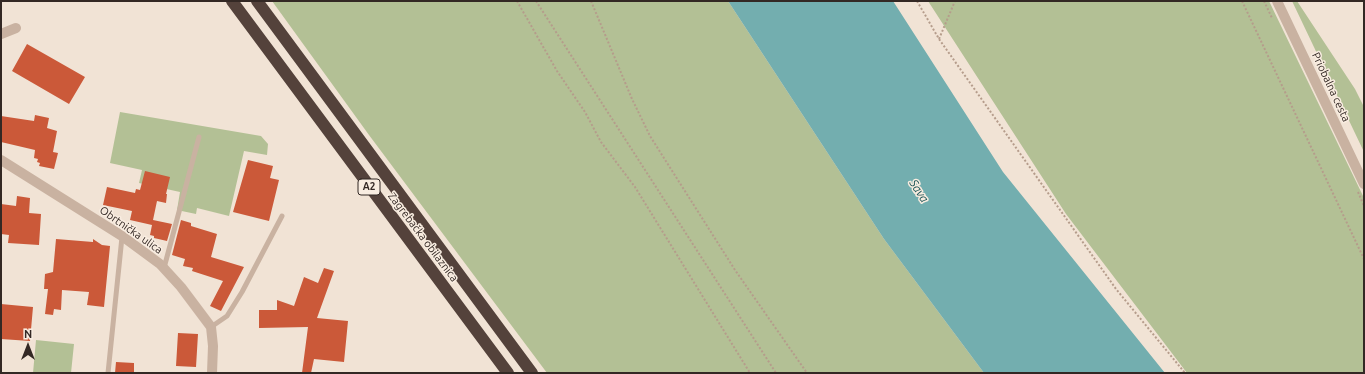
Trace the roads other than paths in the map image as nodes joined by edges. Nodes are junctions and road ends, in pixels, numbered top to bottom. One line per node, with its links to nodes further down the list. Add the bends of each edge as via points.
1 (232, 1): 15 (highway, Zagrebačka obilaznica / A2)
2 (257, 1): 16 (highway, Zagrebačka obilaznica / A2)
3 (1277, 1): 8 (street, Priobalna cesta)
4 (16, 28): 5 (street)
5 (1, 34)
6 (199, 137): 11 (lane)
7 (1, 160): 10 (street, Obrtnička ulica)
8 (1364, 184)
9 (282, 216): 12 (lane, via 227,316)
10 (122, 236): 11 (street, Obrtnička ulica); 13 (lane)
11 (164, 268): 12 (street, Obrtnička ulica)
12 (211, 327): 14 (street)
13 (108, 373)
14 (212, 373)
15 (508, 373)
16 (532, 373)

